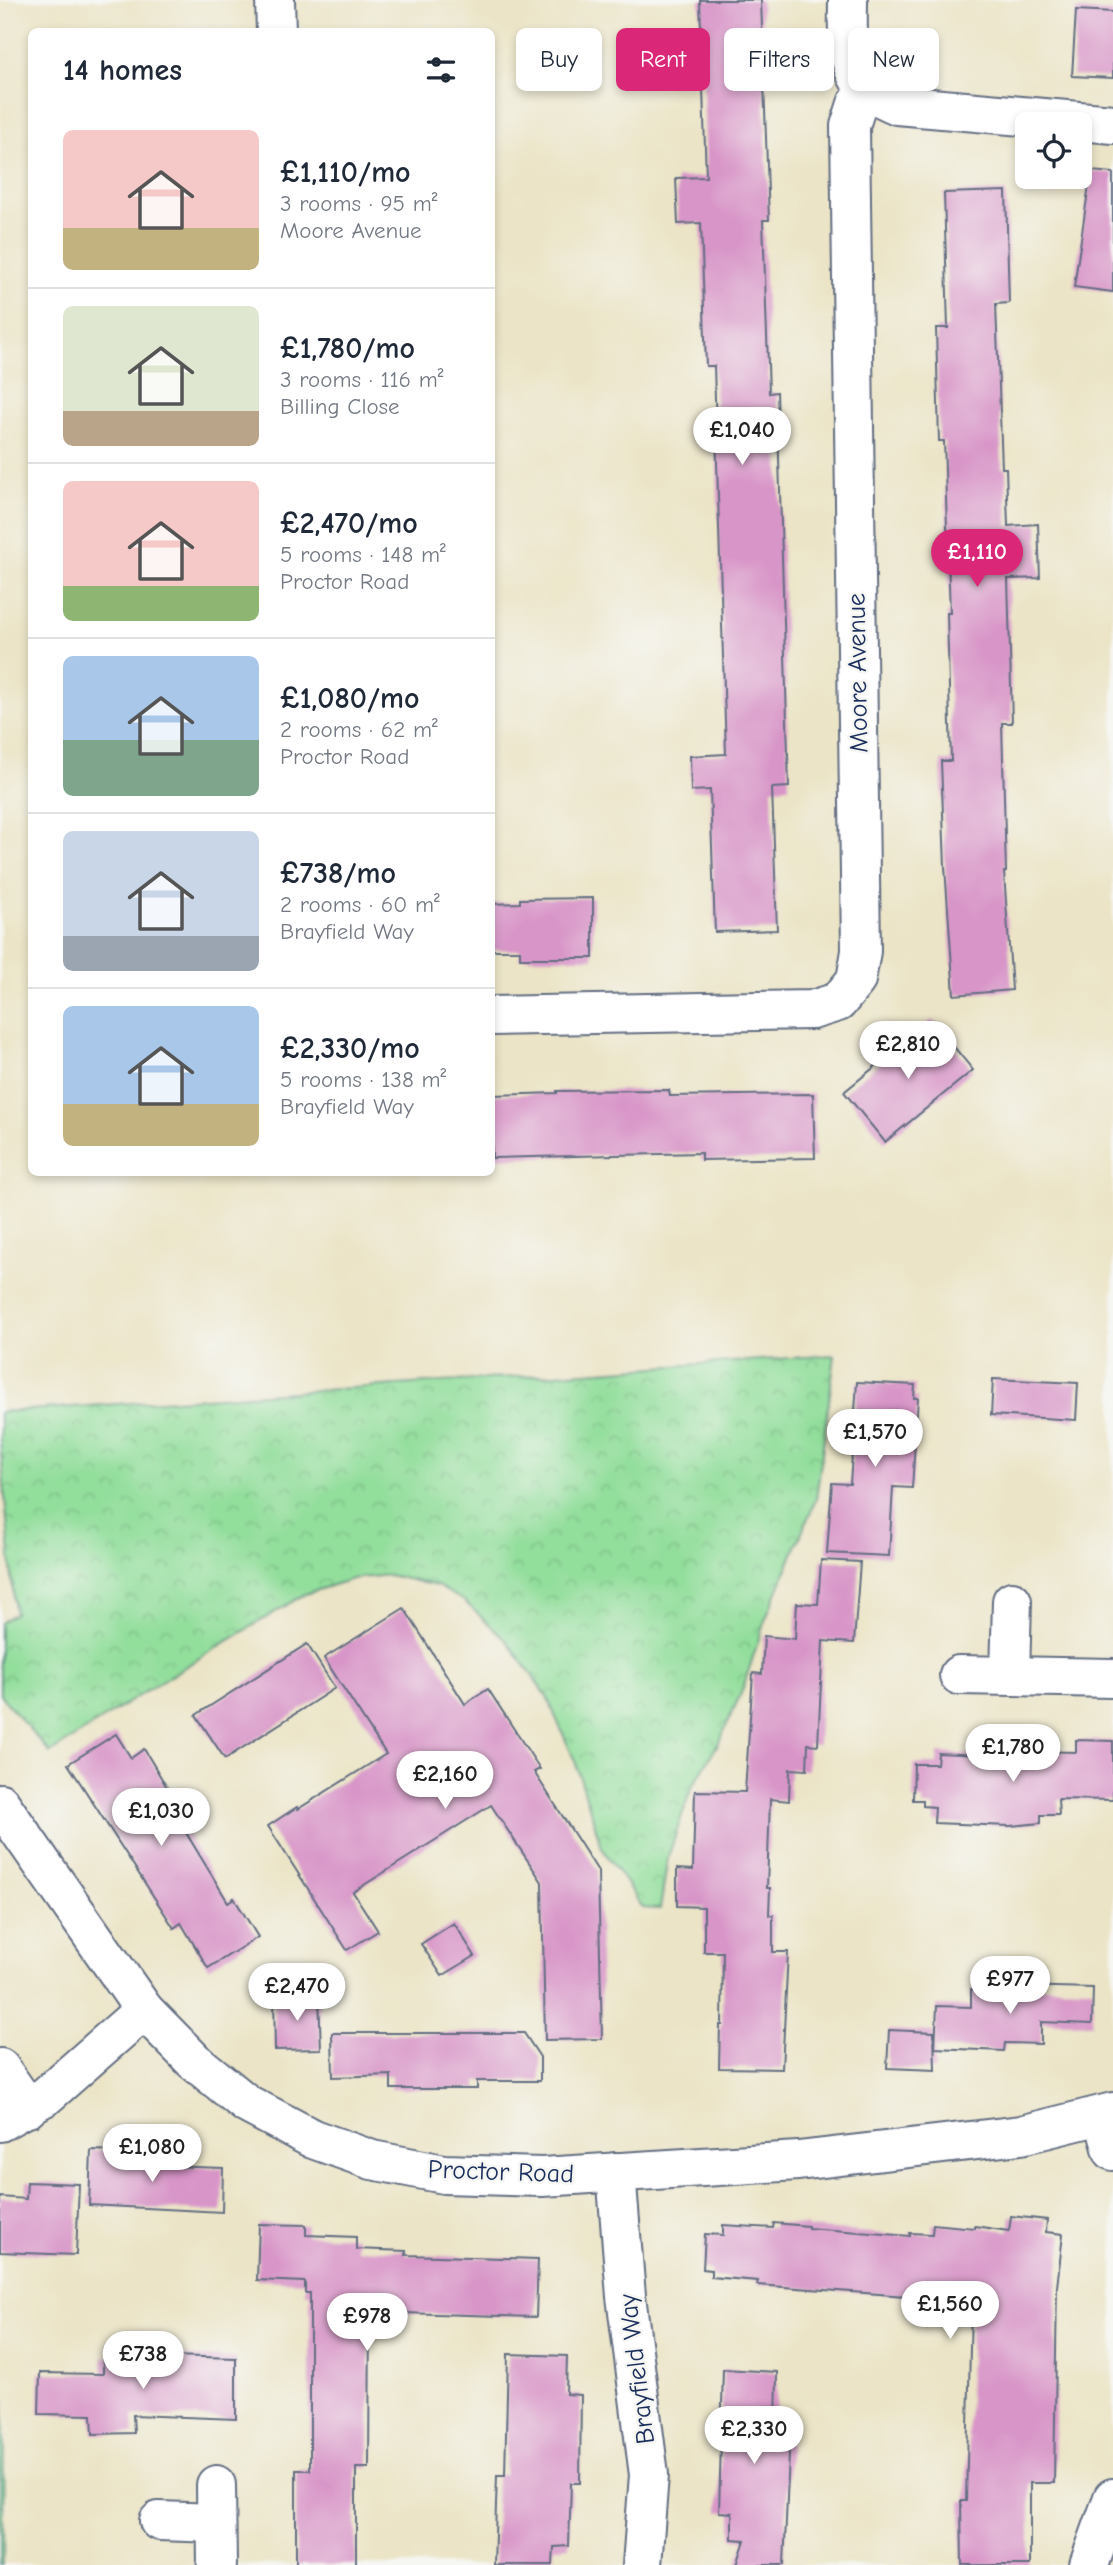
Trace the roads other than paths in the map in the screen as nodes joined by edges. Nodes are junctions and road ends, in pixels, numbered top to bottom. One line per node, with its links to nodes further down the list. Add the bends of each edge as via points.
1 (275, 0): 3 (street)
2 (848, 0): 4 (street)
3 (276, 28)
4 (849, 28)
5 (868, 91): 8 (street, Moore Avenue, via 857,104 850,126 861,951 856,980 838,1002 811,1010)
6 (871, 91): 7 (street, via 897,105)
7 (1113, 124)
8 (495, 1016)
9 (1012, 1601): 11 (street)
10 (959, 1675): 11 (street)
11 (1010, 1675): 12 (street)
12 (1113, 1678)
13 (0, 1803): 14 (street, Proctor Road)
14 (144, 2010): 16 (street, via 46,2096); 18 (street, Proctor Road, via 194,2061 247,2104 313,2138 372,2161 444,2174 542,2177)
15 (0, 2068): 16 (street)
16 (14, 2115)
17 (1110, 2126): 18 (street, Proctor Road, via 798,2161)
18 (616, 2172): 24 (street, Brayfield Way, via 649,2475)
19 (216, 2485): 22 (street)
20 (1113, 2498): 25 (street)
21 (159, 2521): 22 (street)
22 (216, 2523): 23 (street)
23 (217, 2565)
24 (642, 2565)
25 (1089, 2565)

